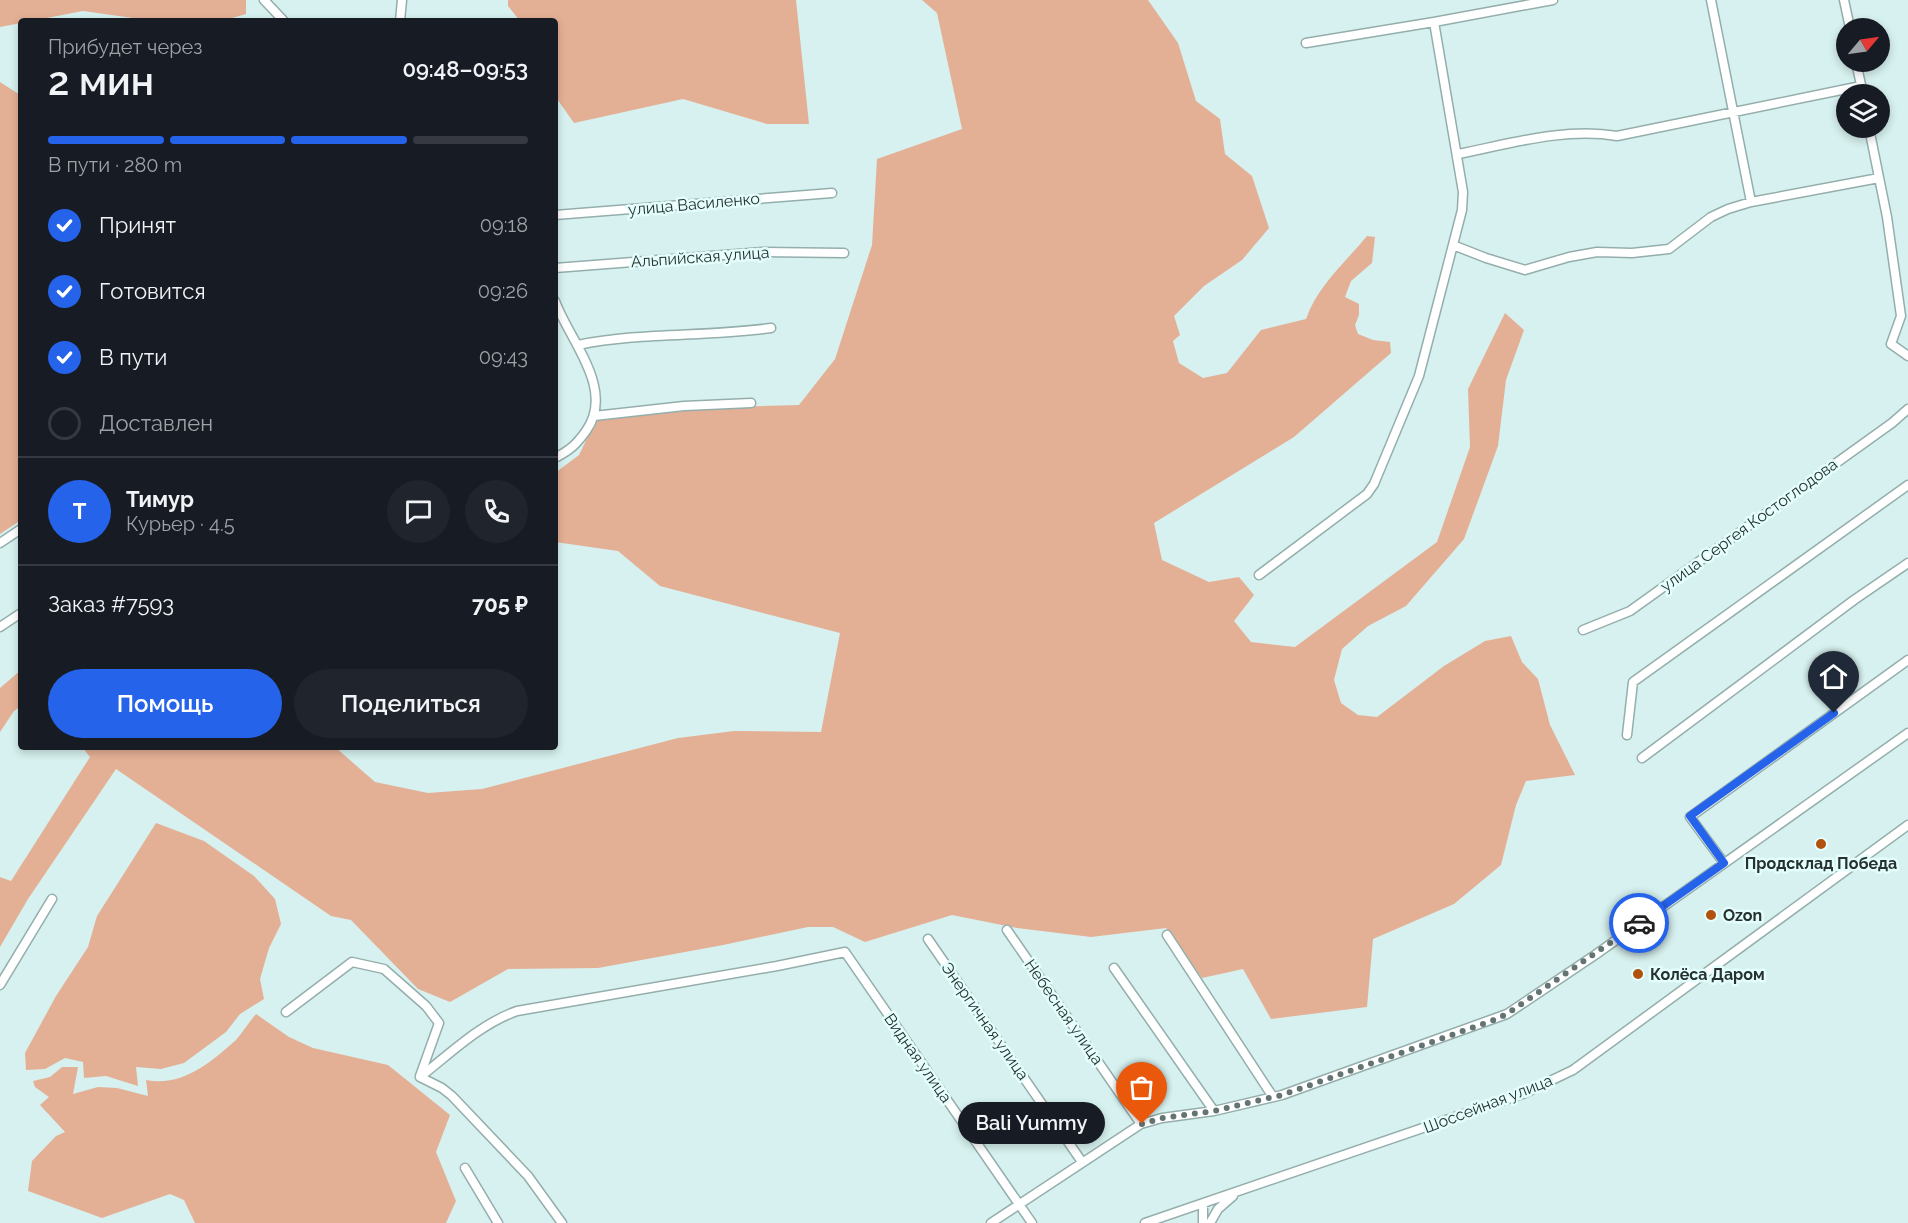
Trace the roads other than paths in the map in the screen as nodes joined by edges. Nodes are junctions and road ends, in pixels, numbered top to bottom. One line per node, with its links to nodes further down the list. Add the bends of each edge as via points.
1 (264, 0): 6 (street)
2 (402, 0): 7 (street)
3 (1553, 0): 9 (street)
4 (1711, 0): 12 (street)
5 (1844, 0): 8 (street)
6 (281, 18)
7 (400, 18)
8 (1848, 18)
9 (1434, 22): 10 (street); 14 (street)
10 (1306, 43)
11 (1836, 94): 12 (street)
12 (1733, 112): 14 (street, via 1617,136 1568,135); 17 (street)
13 (1871, 138): 15 (street)
14 (1458, 154): 19 (street, via 1463,192)
15 (1879, 178): 17 (street); 25 (street, via 1901,316 1891,344)
16 (832, 193): 18 (street, улица Василенко)
17 (1751, 202): 19 (street, via 1711,217 1669,249 1597,252 1525,270)
18 (558, 215)
19 (1453, 245): 34 (street, via 1419,376 1374,484 1367,494)
20 (844, 253): 21 (street, Альпийская улица, via 772,252)
21 (558, 268)
22 (558, 307): 24 (street)
23 (771, 328): 24 (street)
24 (578, 345): 28 (street, via 595,390)
25 (1908, 356)
26 (751, 403): 28 (street)
27 (1908, 409): 37 (street, улица Сергея Костоглодова, via 1629,611)
28 (594, 416): 29 (street, via 573,448)
29 (558, 456)
30 (1908, 485): 40 (street, via 1633,682)
31 (18, 531): 32 (street)
32 (0, 543)
33 (1908, 563): 41 (street)
34 (1259, 575)
35 (18, 615): 36 (street)
36 (0, 627)
37 (1583, 630)
38 (1908, 660): 43 (street, via 1690,816)
39 (1908, 733): 43 (street)
40 (1627, 735)
41 (1642, 758)
42 (1908, 825): 57 (street, Шоссейная улица, via 1573,1070 1525,1093)
43 (1724, 863): 52 (street, via 1507,1014)
44 (51, 899): 49 (street)
45 (1007, 930): 54 (street, Небесная улица)
46 (1167, 935): 52 (street)
47 (928, 939): 55 (street, Энергичная улица)
48 (1114, 968): 53 (street)
49 (0, 985)
50 (286, 1012): 51 (street, via 352,963 384,969 426,1006 439,1023)
51 (420, 1077): 58 (street, Видная улица, via 478,1031 517,1011 845,952); 62 (street, via 452,1096 528,1176)
52 (1273, 1097): 53 (street)
53 (1214, 1111): 54 (street)
54 (1142, 1124): 55 (street)
55 (1082, 1162): 58 (street)
56 (465, 1168): 61 (street)
57 (1237, 1192): 59 (street, Шоссейная улица); 68 (street, via 1218,1209)
58 (1019, 1204): 63 (street); 64 (street, Видная улица)
59 (1203, 1204): 60 (street, Шоссейная улица); 67 (street)
60 (1159, 1218): 65 (street, Шоссейная улица); 66 (street)
61 (498, 1223)
62 (562, 1223)
63 (991, 1223)
64 (1032, 1223)
65 (1146, 1223)
66 (1172, 1223)
67 (1203, 1223)
68 (1210, 1223)

